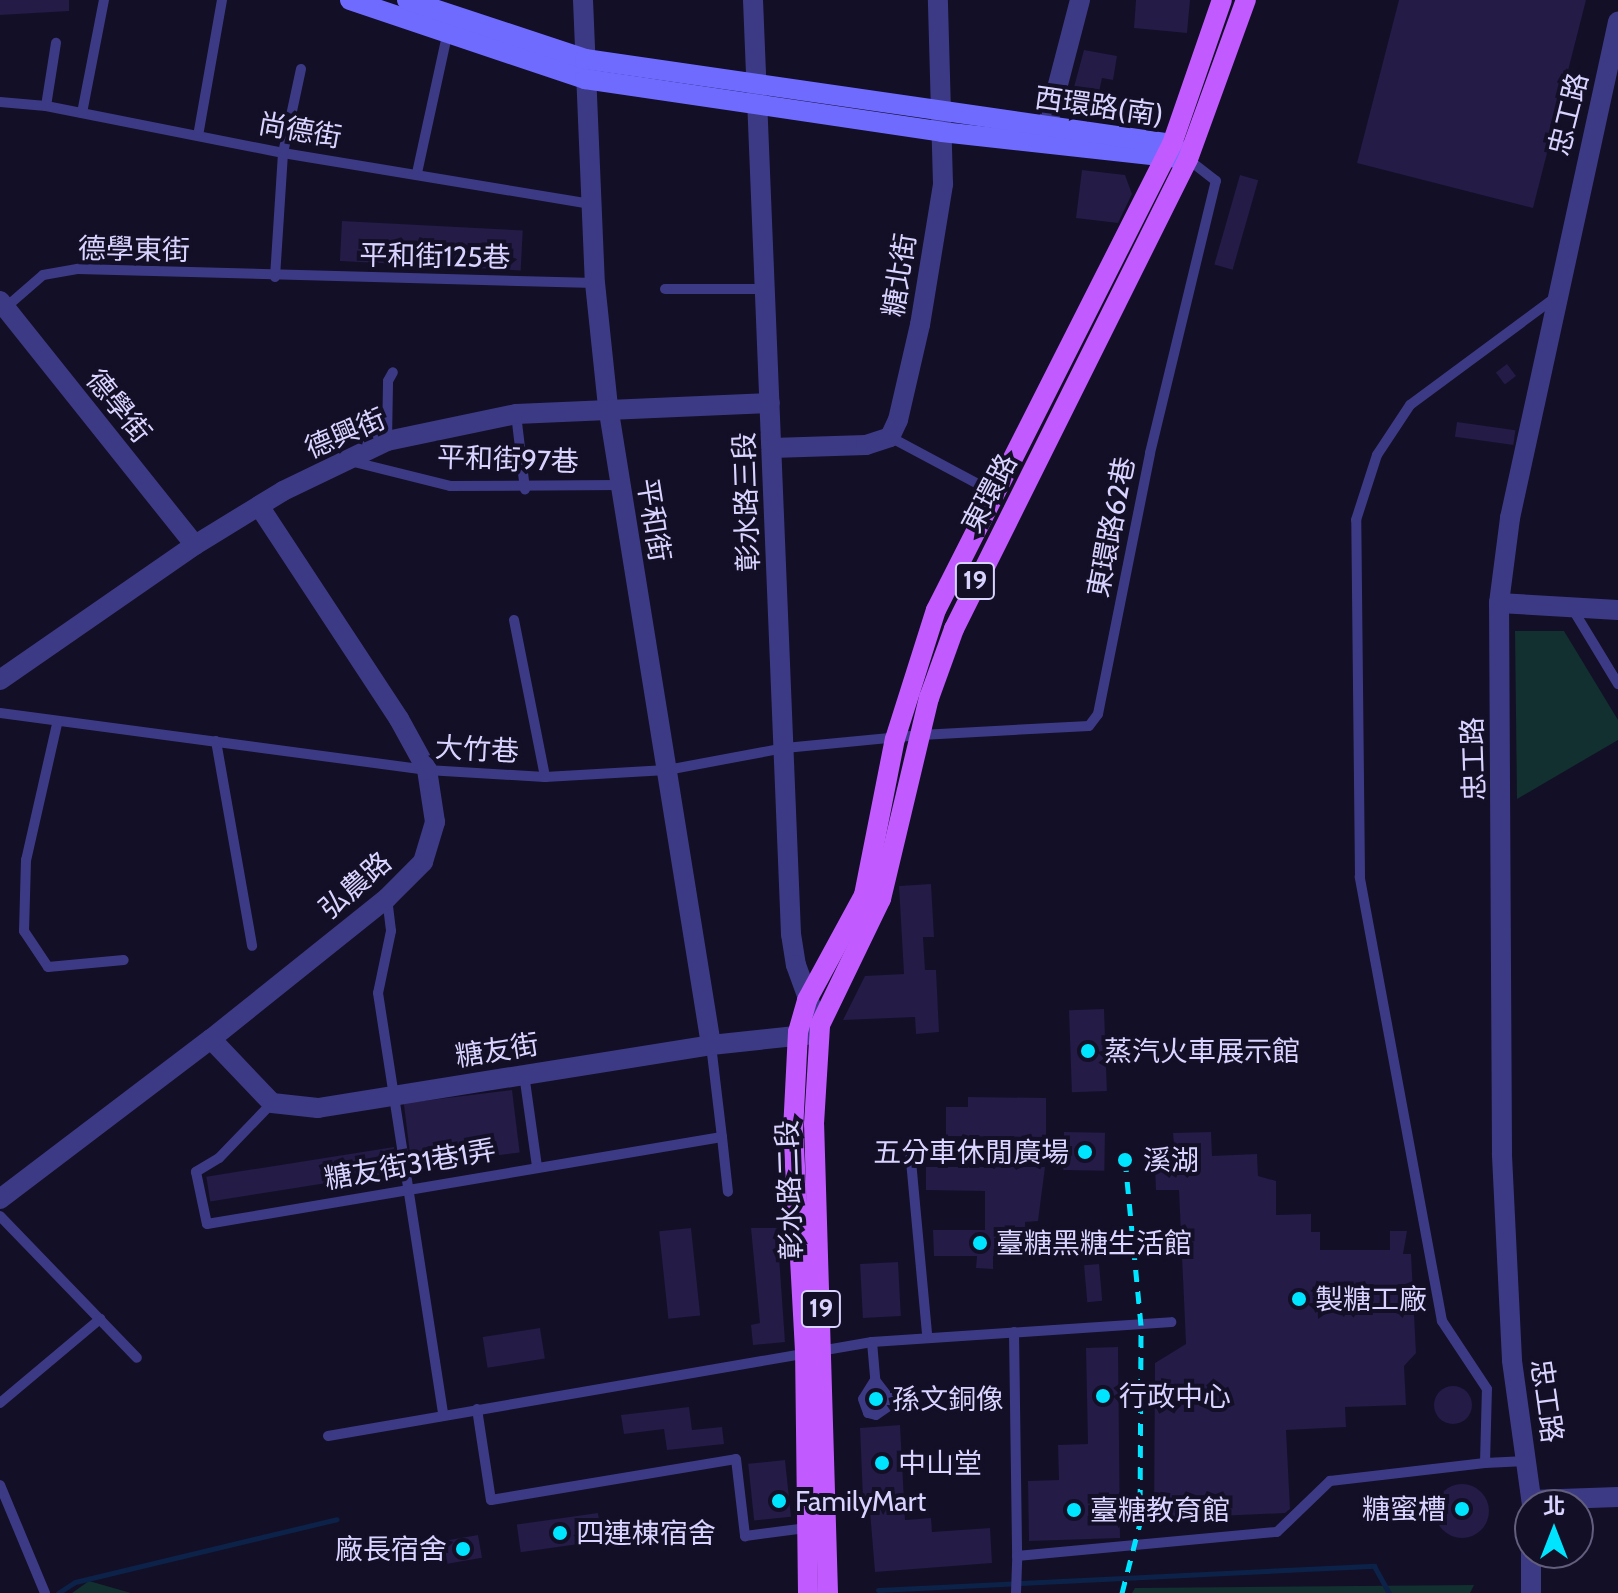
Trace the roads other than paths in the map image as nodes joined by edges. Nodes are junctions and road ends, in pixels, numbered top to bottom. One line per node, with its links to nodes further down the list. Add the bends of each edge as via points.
1 (104, 0): 21 (lane)
2 (222, 0): 24 (lane)
3 (350, 0): 12 (main road)
4 (407, 0): 15 (main road)
5 (583, 0): 15 (street, 平和街)
6 (753, 0): 17 (street, 彰水路三段)
7 (938, 0): 22 (street, 糖北街)
8 (1080, 0): 23 (street)
9 (1222, 0): 25 (main road, 東環路 / 19)
10 (1246, 0): 27 (main road, 東環路 / 19)
11 (1618, 22): 16 (street, 忠工路)
12 (448, 29): 15 (main road); 28 (lane)
13 (56, 43): 19 (lane)
14 (301, 69): 26 (lane)
15 (585, 69): 17 (main road, 西環路(南)); 20 (main road, 西環路(南)); 29 (street, 平和街)
16 (1612, 82): 34 (street, 忠工路)
17 (755, 84): 20 (street, 彰水路三段); 22 (main road, 西環路(南))
18 (0, 102): 19 (lane, 尚德街)
19 (46, 106): 21 (lane, 尚德街)
20 (756, 106): 22 (main road, 西環路(南)); 33 (street, 彰水路三段)
21 (82, 113): 24 (lane, 尚德街)
22 (942, 123): 23 (main road, 西環路(南)); 40 (street, 糖北街, via 943,184 920,325)
23 (1044, 134): 25 (main road, 西環路(南))
24 (198, 136): 26 (lane, 尚德街)
25 (1169, 152): 27 (main road, 西環路(南)); 46 (main road, 東環路 / 19)
26 (283, 153): 28 (lane, 尚德街); 30 (lane)
27 (1188, 159): 57 (main road, 東環路 / 19, via 986,557 954,629); 57 (lane, 東環路62巷, via 1216,181 1150,453 1098,714 1089,726)
28 (417, 173): 29 (lane, 尚德街)
29 (591, 204): 31 (street, 平和街)
30 (275, 277): 31 (lane, 平和街125巷); 35 (lane, 德學東街, via 78,269 43,275)
31 (595, 283): 38 (street, 平和街)
32 (665, 289): 33 (lane)
33 (764, 289): 37 (street, 彰水路三段)
34 (1556, 297): 49 (street, 忠工路, via 1510,518); 95 (lane, via 1410,405 1377,455 1356,520 1360,877 1442,1321 1487,1389)
35 (3, 305): 48 (street, 德學街)
36 (393, 372): 41 (lane, via 388,381)
37 (770, 403): 38 (street, 德興街); 42 (street, 彰水路三段)
38 (608, 406): 39 (street, 德興街); 44 (street, 平和街)
39 (516, 414): 41 (street, 德興街); 45 (lane)
40 (890, 437): 42 (street, via 866,445); 46 (lane)
41 (387, 441): 43 (street, 德興街)
42 (772, 448): 60 (street, 彰水路三段)
43 (348, 460): 45 (lane, 平和街97巷, via 450,486); 47 (street, 德興街)
44 (620, 485): 45 (lane, 平和街97巷); 62 (street, 平和街)
45 (525, 489)
46 (993, 492): 58 (main road, 東環路 / 19, via 936,610)
47 (259, 506): 48 (street, 德興街); 61 (street, 弘農路)
48 (195, 545): 53 (street, 德興街)
49 (1499, 603): 50 (street); 94 (street, 忠工路, via 1502,1153 1512,1360)
50 (1572, 608): 51 (street); 54 (lane)
51 (1618, 610)
52 (514, 620): 63 (lane)
53 (0, 680)
54 (1618, 684)
55 (0, 713): 56 (lane, 大竹巷)
56 (57, 724): 59 (lane, 大竹巷); 66 (lane, via 26,860 24,931 48,967)
57 (921, 735): 58 (lane, 東環路62巷); 68 (main road, 東環路 / 19, via 881,899)
58 (895, 739): 60 (lane, 大竹巷); 67 (main road, 東環路 / 19, via 864,895)
59 (216, 741): 61 (lane, 大竹巷); 65 (lane)
60 (785, 748): 62 (lane, 大竹巷); 67 (street, 彰水路三段, via 791,934)
61 (427, 770): 63 (lane, 大竹巷); 64 (street, 弘農路, via 435,822 423,862)
62 (667, 770): 63 (lane, 大竹巷); 70 (street, 平和街)
63 (545, 777)
64 (387, 898): 69 (street, 弘農路); 72 (lane, via 391,931 378,993)
65 (252, 946)
66 (124, 960)
67 (807, 1000): 68 (main road, 彰水路三段 / 19)
68 (812, 1031): 70 (street, 糖友街); 74 (main road, 彰水路三段 / 19); 87 (main road, 彰水路二段 / 19)
69 (211, 1039): 73 (street); 80 (street, 弘農路)
70 (711, 1045): 71 (street, 糖友街); 75 (lane)
71 (524, 1074): 72 (street, 糖友街); 77 (lane)
72 (396, 1094): 73 (street, 糖友街, via 318,1108); 78 (lane)
73 (272, 1103): 78 (lane, 糖友街31巷1弄, via 219,1158 196,1172 207,1224)
74 (793, 1131): 87 (main road, 彰水路二段 / 19)
75 (722, 1137): 77 (lane, 糖友街31巷1弄); 79 (lane)
76 (910, 1150): 85 (lane)
77 (537, 1166): 78 (lane, 糖友街31巷1弄)
78 (412, 1189): 92 (lane)
79 (728, 1192)
80 (0, 1199)
81 (0, 1216): 82 (lane)
82 (100, 1319): 88 (lane); 90 (lane)
83 (1171, 1322): 84 (lane)
84 (1014, 1332): 85 (lane); 101 (lane)
85 (927, 1335): 86 (lane)
86 (872, 1342): 87 (lane); 89 (lane)
87 (814, 1350): 91 (lane); 100 (main road, 彰水路二段 / 19); 106 (main road, 彰水路二段 / 19)
88 (137, 1358)
89 (875, 1380)
90 (0, 1403)
91 (477, 1409): 92 (lane); 100 (lane, via 491,1500 736,1459 745,1536)
92 (443, 1415): 93 (lane)
93 (328, 1436)
94 (1527, 1461): 95 (lane); 97 (street, 忠工路)
95 (1485, 1463): 101 (lane, via 1330,1481 1277,1532)
96 (0, 1485): 104 (lane)
97 (1530, 1489)
98 (1618, 1497): 99 (street)
99 (1594, 1499)
100 (807, 1528): 105 (main road, 彰水路二段 / 19)
101 (1017, 1556): 103 (lane)
102 (1531, 1569): 107 (street)
103 (1016, 1592)
104 (45, 1593)
105 (808, 1593)
106 (828, 1593)
107 (1531, 1593)

